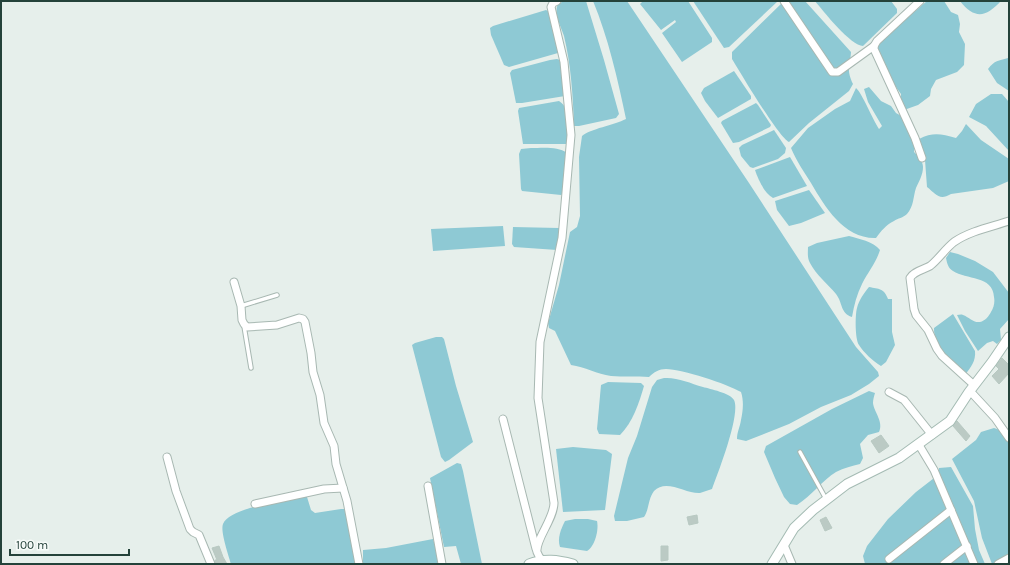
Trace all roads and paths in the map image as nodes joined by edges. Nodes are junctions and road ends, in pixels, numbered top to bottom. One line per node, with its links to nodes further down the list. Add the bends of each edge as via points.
1 (558, 1): 28 (street, via 553,3 552,7 564,62 571,135 562,238 540,342 538,398 554,503 552,515)
2 (784, 1): 4 (street, via 832,72 838,72)
3 (920, 1): 4 (street)
4 (874, 46): 5 (street)
5 (922, 158)
6 (1009, 221): 13 (street, via 956,241 930,266 910,278 916,315 928,330 942,356)
7 (234, 282): 9 (street)
8 (277, 295): 9 (lane)
9 (241, 306): 10 (street)
10 (244, 324): 12 (lane); 22 (street, via 247,327 270,326 299,318 305,322 324,423 332,440)
11 (1009, 337): 13 (main road)
12 (251, 368)
13 (972, 388): 16 (main road, via 950,421); 17 (street)
14 (889, 392): 16 (street, via 904,400)
15 (503, 419): 28 (street)
16 (932, 435): 18 (main road)
17 (1009, 438)
18 (918, 445): 23 (main road, via 899,458 847,484); 25 (street, via 934,470)
19 (800, 452): 23 (lane)
20 (167, 457): 32 (street, via 172,480 188,524 193,532 199,535)
21 (428, 486): 34 (street)
22 (343, 488): 24 (street, via 324,489); 33 (street)
23 (826, 500): 26 (main road, via 794,528)
24 (256, 504)
25 (951, 510): 27 (street); 30 (street)
26 (784, 545): 37 (main road); 38 (street)
27 (967, 546): 39 (street); 40 (street)
28 (537, 550): 31 (street)
29 (1009, 558): 41 (street)
30 (889, 559)
31 (542, 560): 35 (main road); 36 (main road)
32 (211, 564)
33 (359, 564)
34 (442, 564)
35 (529, 564)
36 (573, 564)
37 (772, 564)
38 (792, 564)
39 (944, 564)
40 (974, 564)
41 (998, 564)

